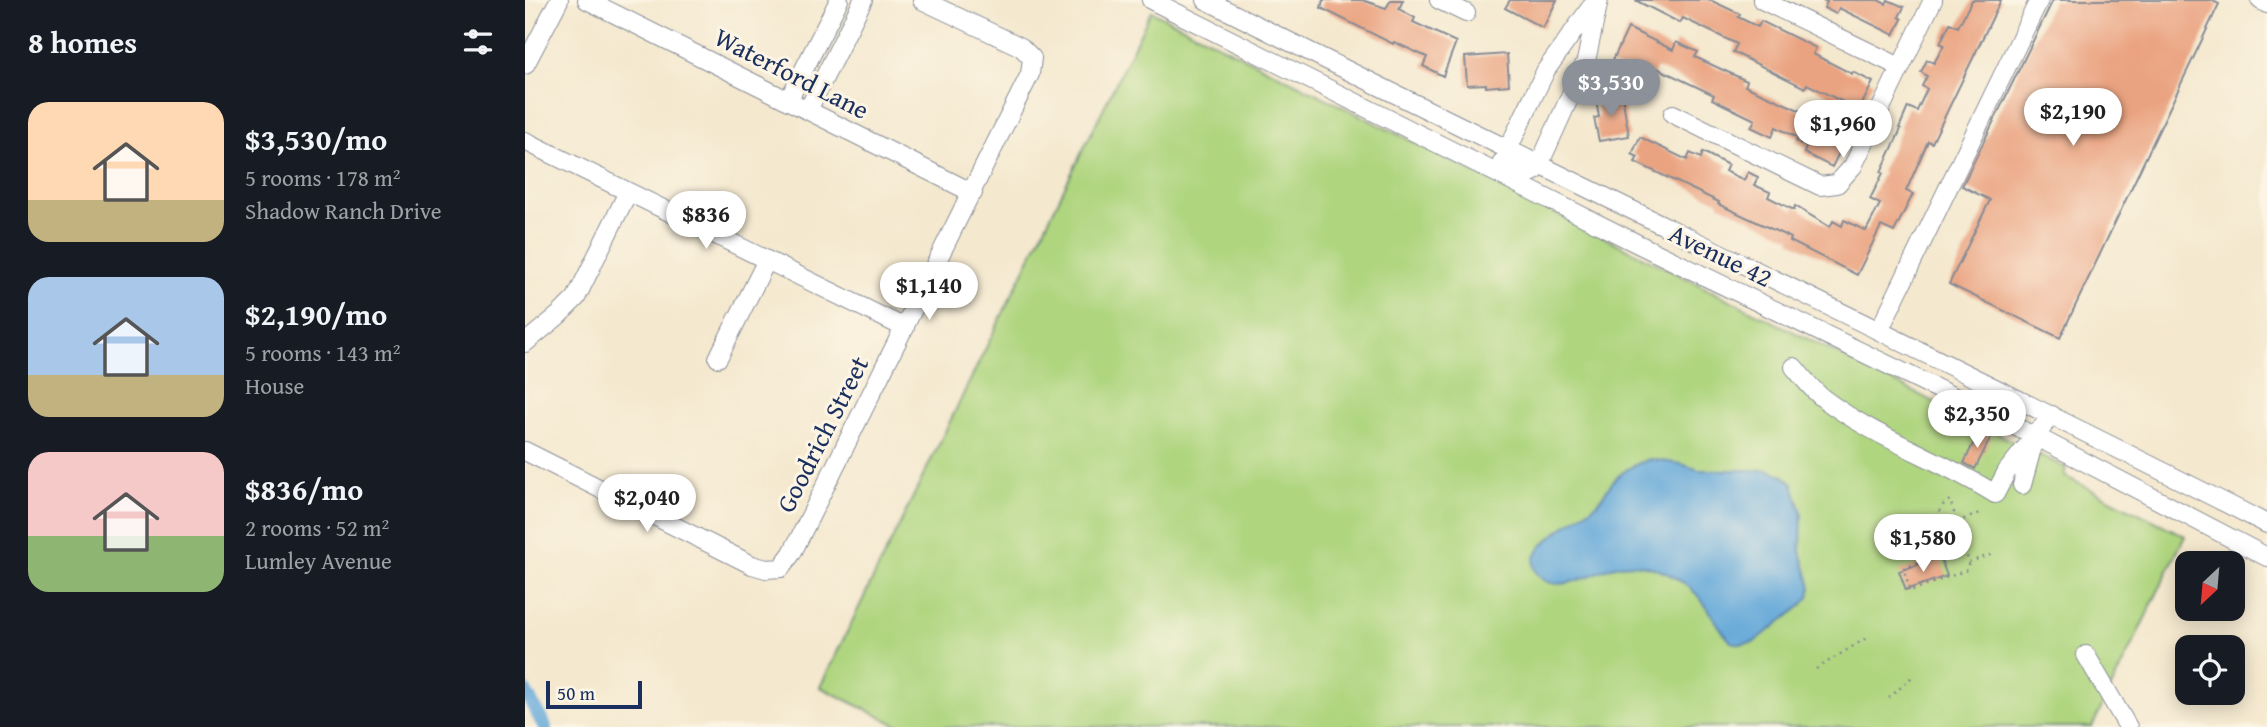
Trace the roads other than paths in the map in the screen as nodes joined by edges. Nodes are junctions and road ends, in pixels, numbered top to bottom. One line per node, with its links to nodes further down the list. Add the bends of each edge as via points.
1 (559, 0): 17 (street)
2 (587, 0): 20 (street, Waterford Lane)
3 (839, 0): 20 (street)
4 (863, 0): 21 (street)
5 (922, 0): 28 (street, Goodrich Street, via 1004,38 1032,58 1024,91)
6 (1206, 0): 25 (street, Avenue 42)
7 (1439, 0): 15 (street)
8 (1597, 0): 16 (street); 19 (street)
9 (1762, 0): 18 (street)
10 (1933, 0): 18 (street)
11 (2039, 0): 31 (street)
12 (2260, 0): 14 (street)
13 (1156, 1): 23 (street, Avenue 42)
14 (2267, 4)
15 (1466, 13)
16 (1552, 61): 19 (street); 25 (street)
17 (525, 65)
18 (1901, 67): 22 (street, via 1853,166 1837,184 1820,186)
19 (1580, 74): 26 (street)
20 (788, 100): 21 (street, Waterford Lane)
21 (807, 110): 28 (street, Waterford Lane)
22 (1673, 114)
23 (1401, 125): 26 (street, via 1441,132 1528,174); 36 (street, Avenue 42)
24 (525, 141): 27 (street)
25 (1507, 151): 26 (street, Avenue 42)
26 (1539, 165): 31 (street, Avenue 42)
27 (628, 192): 29 (street); 32 (street, via 576,298)
28 (972, 193): 30 (street, Goodrich Street)
29 (767, 260): 30 (street); 33 (street)
30 (905, 327): 37 (street, Goodrich Street, via 781,568 752,565)
31 (1879, 331): 35 (street, Avenue 42)
32 (525, 342)
33 (718, 358)
34 (1794, 368): 36 (street, via 1821,397 1864,426 1995,494)
35 (2052, 415): 36 (street); 39 (street, Avenue 42)
36 (2035, 436): 38 (street); 40 (street, Avenue 42)
37 (525, 451)
38 (2022, 485)
39 (2267, 524)
40 (2267, 557)
41 (2086, 655): 42 (street)
42 (2128, 727)

